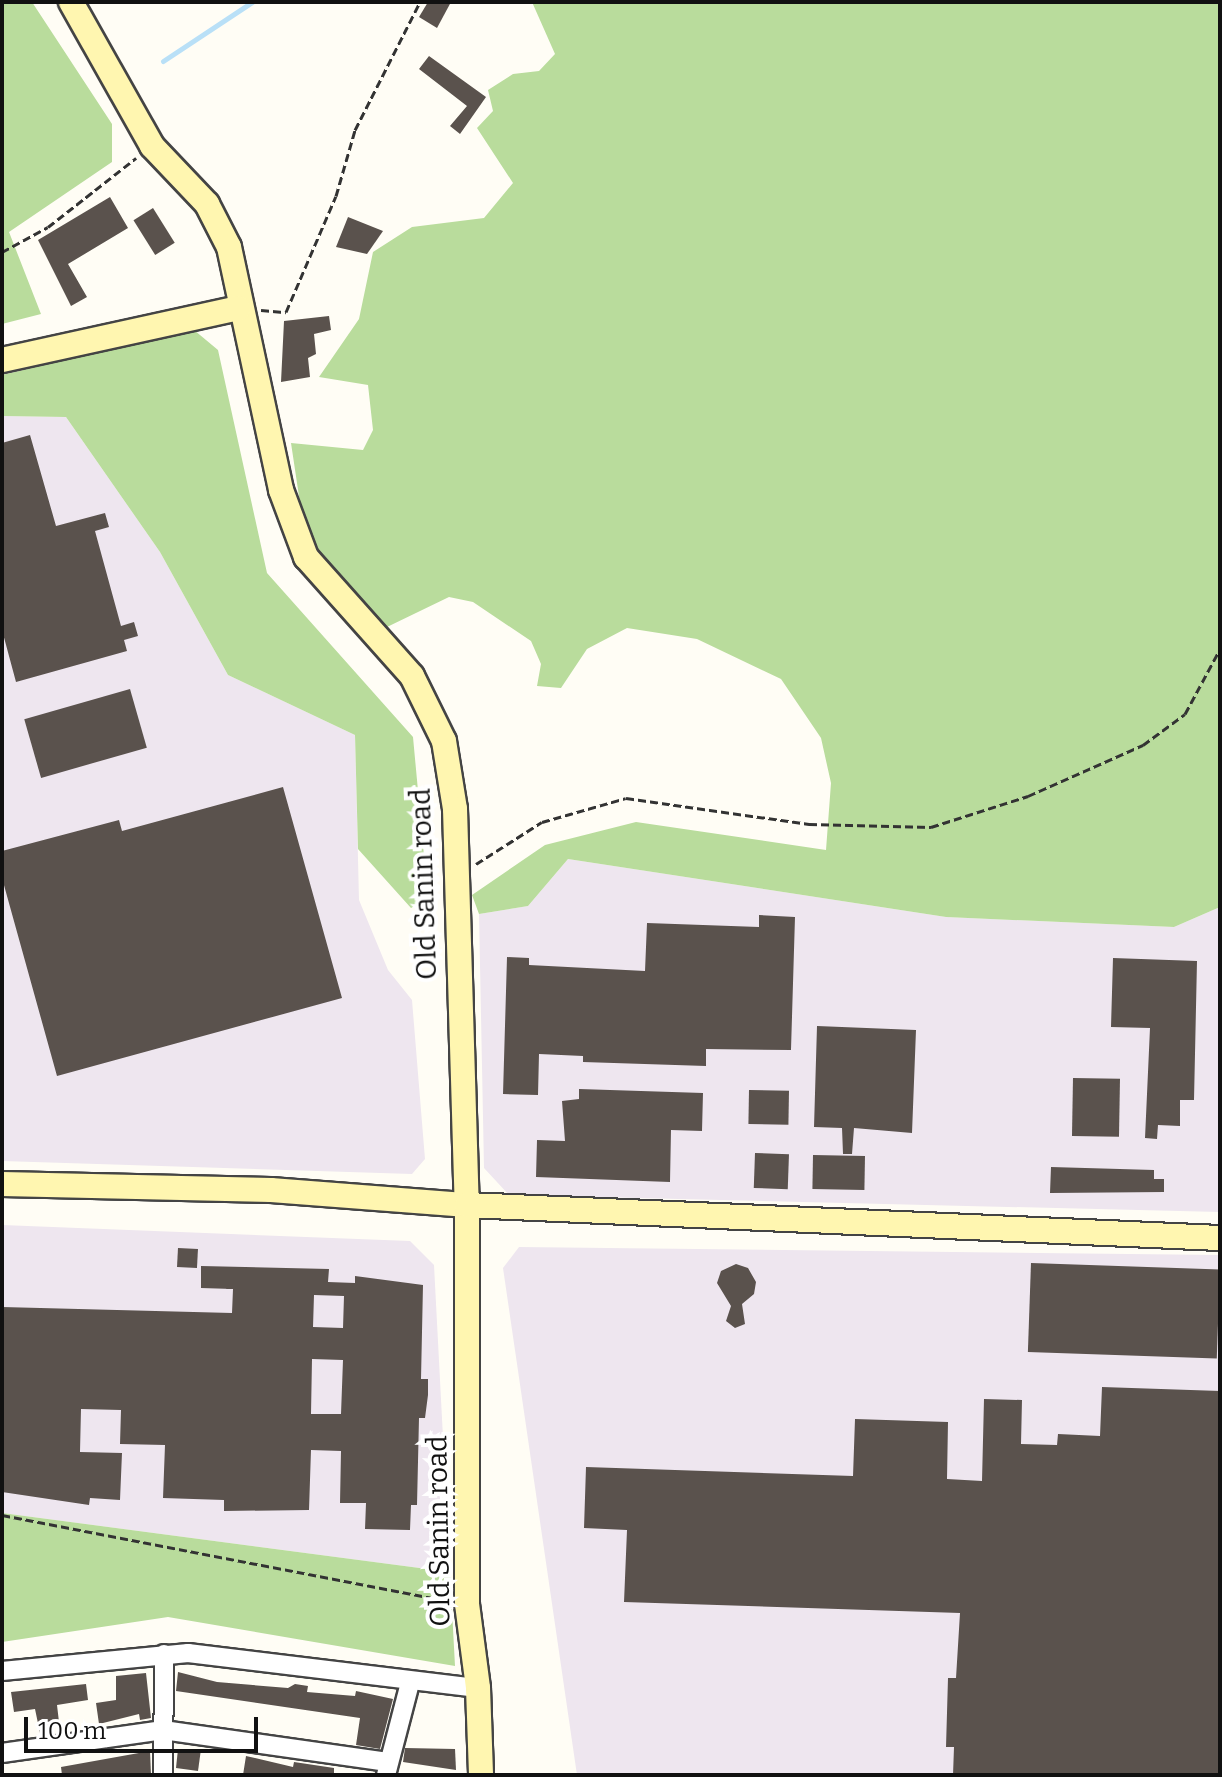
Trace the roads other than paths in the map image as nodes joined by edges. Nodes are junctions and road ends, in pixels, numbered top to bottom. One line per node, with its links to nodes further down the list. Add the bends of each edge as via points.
1 (71, 2): 2 (street, Old Sanin road, via 152,146 207,204 229,247)
2 (238, 308): 3 (street); 5 (street, Old Sanin road, via 265,400 281,490 306,557 412,676 444,741 455,809)
3 (2, 360)
4 (2, 1184): 5 (street, via 271,1190)
5 (467, 1205): 6 (street); 10 (street, Old Sanin road, via 467,1604)
6 (1220, 1238)
7 (164, 1654): 8 (street); 9 (street); 11 (street)
8 (2, 1671)
9 (410, 1683): 10 (street); 13 (street)
10 (478, 1688): 15 (street, Old Sanin road)
11 (163, 1730): 12 (street); 13 (street); 14 (street)
12 (2, 1753)
13 (387, 1769)
14 (163, 1775)
15 (481, 1775)

